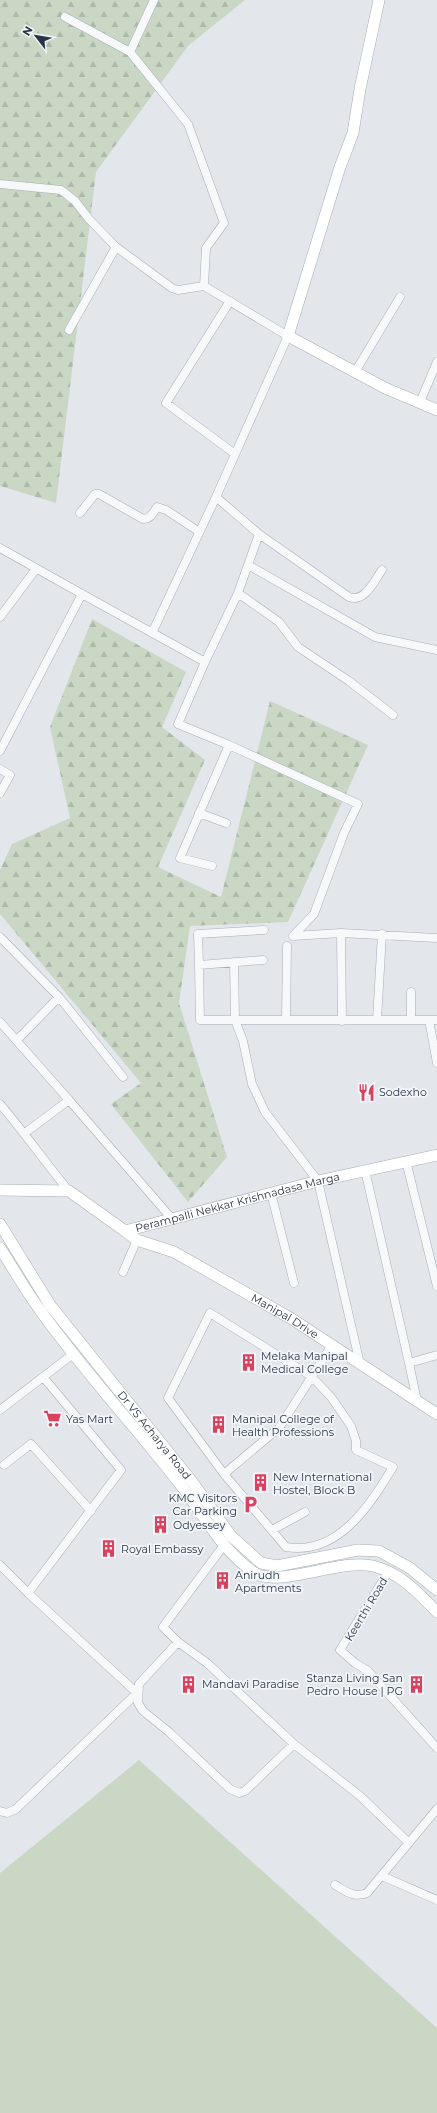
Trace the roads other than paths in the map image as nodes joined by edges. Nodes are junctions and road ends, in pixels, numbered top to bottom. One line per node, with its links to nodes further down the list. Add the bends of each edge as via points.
1 (154, 0): 4 (street)
2 (379, 0): 11 (street, via 353,133 340,167)
3 (65, 17): 4 (street)
4 (130, 52): 7 (street, via 188,124 224,223 206,248)
5 (0, 184): 6 (street, via 61,190 76,200 89,219)
6 (116, 247): 7 (street, via 172,288 178,290); 10 (street)
7 (204, 286): 9 (street)
8 (400, 297): 13 (street)
9 (230, 301): 11 (street); 16 (street, via 166,403)
10 (69, 330)
11 (288, 336): 13 (street); 16 (street)
12 (437, 362): 14 (street)
13 (355, 372): 14 (street)
14 (420, 402): 15 (street)
15 (437, 410)
16 (236, 454): 17 (street)
17 (216, 497): 19 (street); 20 (street)
18 (80, 513): 19 (street, via 90,498 99,494 143,519 152,516 157,507 166,510)
19 (198, 531): 28 (street)
20 (259, 534): 22 (street); 24 (street, via 356,599 362,597)
21 (0, 548): 23 (street)
22 (248, 565): 25 (street); 29 (street, via 375,638)
23 (36, 569): 26 (street); 27 (street)
24 (382, 570)
25 (238, 593): 30 (street); 31 (street, via 279,622 298,648)
26 (82, 594): 28 (street); 33 (street)
27 (0, 617)
28 (152, 633): 30 (street)
29 (437, 650)
30 (205, 662): 32 (street, via 178,724)
31 (393, 714)
32 (229, 745): 36 (street); 40 (street, via 358,804 344,833 314,914 293,936)
33 (0, 751)
34 (0, 769): 35 (street, via 10,775)
35 (0, 793)
36 (199, 813): 37 (street); 38 (street, via 180,858)
37 (226, 824)
38 (212, 866)
39 (264, 930): 47 (street, via 198,934)
40 (341, 933): 41 (street); 55 (street)
41 (382, 934): 43 (street); 52 (street)
42 (0, 937): 49 (street)
43 (436, 937)
44 (287, 946): 51 (street)
45 (263, 960): 46 (street)
46 (234, 962): 47 (street); 50 (street)
47 (199, 965): 50 (street, via 200,1020)
48 (411, 992): 53 (street)
49 (59, 997): 57 (street); 59 (street)
50 (235, 1020): 51 (street); 66 (street, via 243,1041 252,1084 265,1112)
51 (286, 1020): 55 (street)
52 (377, 1020): 53 (street); 55 (street)
53 (411, 1020): 54 (street)
54 (433, 1020): 58 (street)
55 (342, 1021)
56 (0, 1022): 57 (street)
57 (17, 1040): 60 (street)
58 (437, 1063)
59 (123, 1077)
60 (69, 1100): 62 (street); 71 (street)
61 (0, 1104): 62 (street)
62 (25, 1133): 69 (street)
63 (437, 1155): 64 (street, Perampalli Nekkar Krishnadasa Marga)
64 (406, 1161): 65 (street, Perampalli Nekkar Krishnadasa Marga); 78 (street)
65 (365, 1170): 66 (street, Perampalli Nekkar Krishnadasa Marga); 82 (street)
66 (318, 1181): 70 (street, Perampalli Nekkar Krishnadasa Marga); 83 (street)
67 (0, 1190): 68 (street); 69 (street)
68 (20, 1190)
69 (69, 1192): 73 (street, Perampalli Nekkar Krishnadasa Marga)
70 (271, 1193): 71 (street, Perampalli Nekkar Krishnadasa Marga); 77 (street)
71 (173, 1220): 73 (street, Perampalli Nekkar Krishnadasa Marga)
72 (0, 1224): 91 (street, Dr VS Acharya Road, via 50,1305)
73 (125, 1231): 74 (street, Manipal Drive)
74 (137, 1240): 76 (street); 79 (street, Manipal Drive, via 174,1252 292,1319)
75 (2, 1254): 80 (street, Dr VS Acharya Road, via 39,1310)
76 (123, 1272)
77 (294, 1283)
78 (437, 1286)
79 (332, 1345): 83 (street, Manipal Drive); 84 (street)
80 (73, 1354): 85 (street); 91 (street, Dr VS Acharya Road)
81 (437, 1355): 82 (street)
82 (409, 1363): 86 (street)
83 (360, 1364): 86 (street, Manipal Drive)
84 (311, 1376): 90 (street, via 279,1428); 90 (street, via 210,1313 168,1398); 94 (street, via 351,1426 356,1450 393,1467 361,1515 344,1531 322,1543 296,1548 286,1547)
85 (44, 1378): 87 (street); 92 (street, via 121,1470)
86 (417, 1401): 88 (street, Manipal Drive)
87 (0, 1410)
88 (437, 1414)
89 (4, 1465): 92 (street, via 31,1444)
90 (224, 1474): 94 (street)
91 (188, 1486): 95 (street, Dr VS Acharya Road); 98 (street, Dr VS Acharya Road, via 231,1536 261,1562 277,1566 358,1550 379,1551 410,1568)
92 (91, 1511): 99 (street)
93 (306, 1512): 94 (street)
94 (272, 1530)
95 (224, 1545): 97 (street, Dr VS Acharya Road, via 255,1573 271,1578 346,1566 373,1565); 101 (street, via 162,1627)
96 (0, 1565): 99 (street)
97 (388, 1572): 100 (street, Dr VS Acharya Road, via 408,1582); 104 (street, Keerthi Road, via 340,1650 355,1664 368,1671)
98 (437, 1590)
99 (28, 1593): 102 (street)
100 (437, 1612)
101 (178, 1642): 102 (street, via 139,1684); 103 (street, via 207,1663)
102 (137, 1693): 103 (street, via 143,1711 235,1792 245,1791); 106 (street, via 16,1809 7,1813)
103 (294, 1744): 107 (street, via 360,1796)
104 (437, 1748)
105 (437, 1809): 107 (street)
106 (0, 1810)
107 (409, 1843): 108 (street)
108 (382, 1876): 109 (street, via 368,1893 359,1896 352,1896); 110 (street)
109 (335, 1885)
110 (437, 1900)

